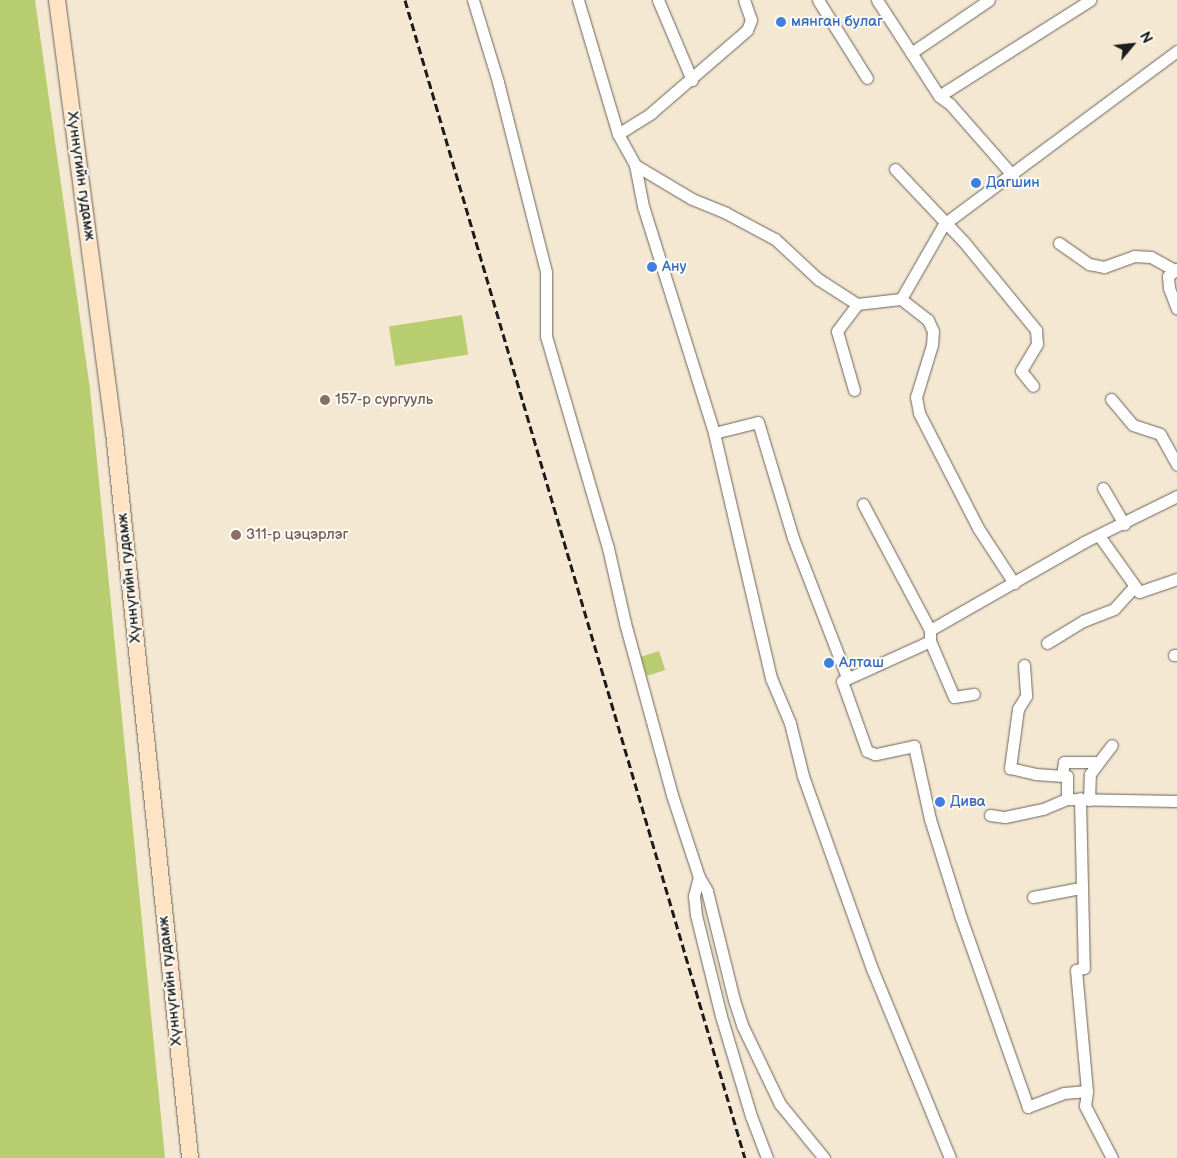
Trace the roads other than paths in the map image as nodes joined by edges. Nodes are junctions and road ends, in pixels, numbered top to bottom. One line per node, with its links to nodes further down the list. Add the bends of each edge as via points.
1 (57, 0): 54 (main road, Хүннүгийн гудамж, via 113,422)
2 (473, 0): 50 (street, via 498,82 546,272 546,336 608,548 656,740)
3 (578, 0): 15 (street)
4 (658, 0): 13 (street)
5 (744, 0): 13 (street, via 751,20 747,30)
6 (818, 0): 12 (street)
7 (877, 0): 11 (street)
8 (989, 0): 11 (street)
9 (1090, 0): 14 (street)
10 (1177, 51): 18 (street)
11 (911, 53): 14 (street)
12 (867, 78)
13 (692, 80): 15 (street)
14 (939, 96): 18 (street, via 950,104)
15 (618, 134): 16 (street)
16 (634, 166): 23 (street, via 775,240 818,279); 28 (street, via 643,206)
17 (895, 169): 19 (street)
18 (1013, 176): 19 (street)
19 (944, 224): 22 (street); 25 (street, via 964,242 1036,330 1037,344 1021,371)
20 (1060, 243): 21 (street, via 1089,264 1104,267 1134,256 1151,257)
21 (1176, 269): 24 (street, via 1168,276 1168,288)
22 (902, 299): 23 (street); 36 (street, via 928,320 933,331 932,345 916,397 919,413 978,528)
23 (857, 304): 26 (street, via 837,331)
24 (1177, 309)
25 (1033, 386)
26 (854, 390)
27 (1111, 398): 29 (street, via 1133,425 1160,434)
28 (714, 433): 41 (street, via 758,422 793,538); 57 (street, via 764,654 790,724 803,776 879,986)
29 (1177, 465)
30 (1103, 488): 33 (street)
31 (1177, 496): 33 (street)
32 (863, 504): 38 (street)
33 (1124, 524): 34 (street)
34 (1100, 537): 36 (street, via 1084,542); 37 (street)
35 (1177, 579): 37 (street, via 1139,592)
36 (1014, 583): 38 (street)
37 (1135, 586): 39 (street, via 1114,609 1083,621)
38 (930, 636): 41 (street); 42 (street, via 954,696)
39 (1047, 642)
40 (1024, 665): 45 (street, via 1026,696 1018,708 1010,768 1035,774)
41 (847, 677): 53 (street, via 842,681 867,751 875,754 914,746 930,819 958,908 1028,1107 1064,1094)
42 (974, 694)
43 (1112, 745): 44 (street)
44 (1098, 762): 45 (street, via 1064,762); 47 (street, via 1090,774)
45 (1062, 775): 46 (street, via 1067,776)
46 (1067, 799): 47 (street); 49 (street, via 1042,809 1005,817)
47 (1084, 799): 48 (street); 51 (street)
48 (1177, 801)
49 (990, 815)
50 (699, 877): 55 (street, via 694,896 696,915 721,1016); 56 (street, via 707,890 742,1024 780,1104)
51 (1080, 888): 52 (street); 53 (street, via 1084,968 1076,970)
52 (1033, 897)
53 (1087, 1091): 58 (street, via 1085,1106)
54 (190, 1158)
55 (767, 1158)
56 (824, 1158)
57 (950, 1158)
58 (1112, 1158)

